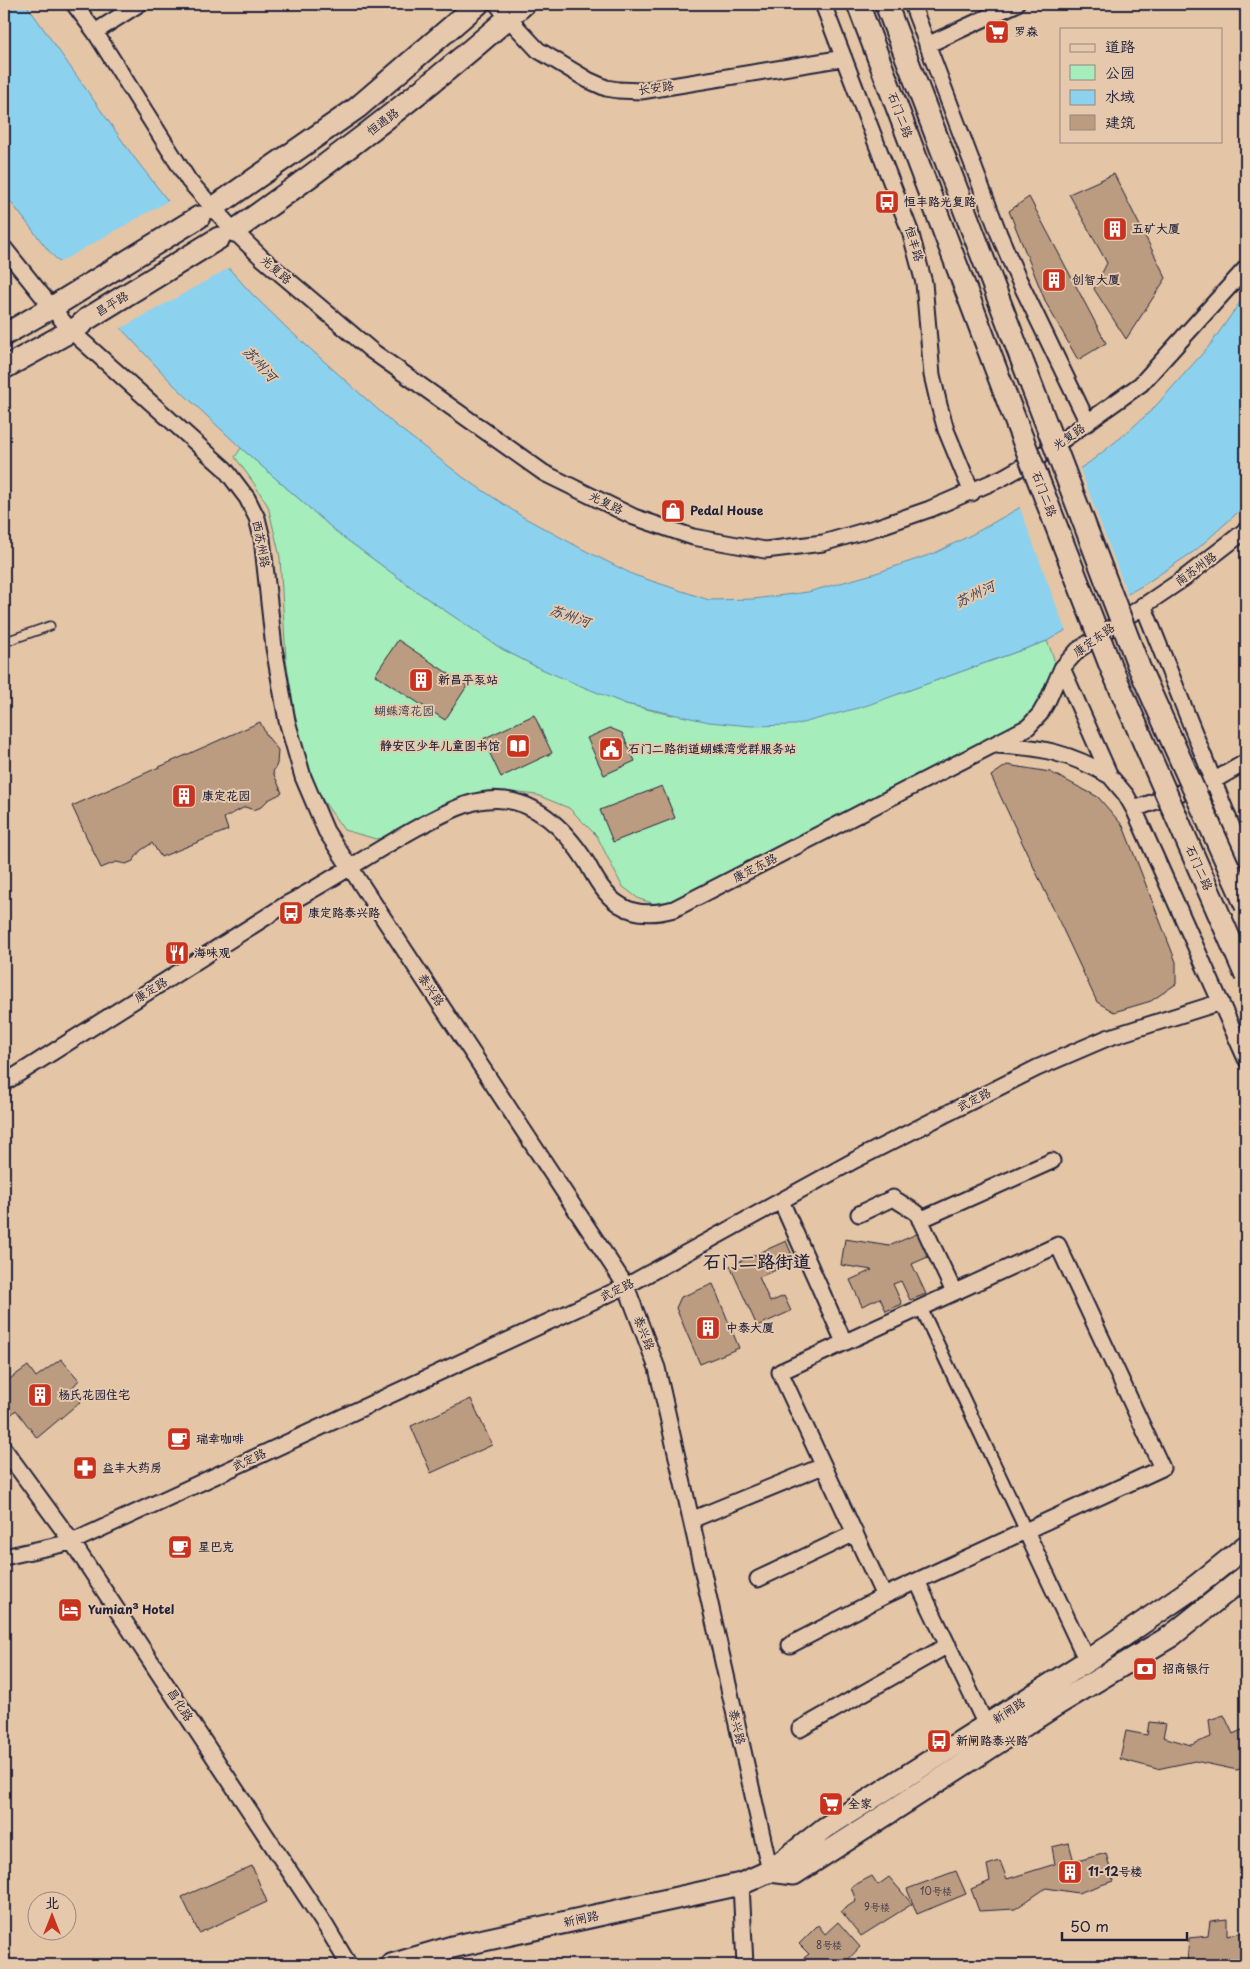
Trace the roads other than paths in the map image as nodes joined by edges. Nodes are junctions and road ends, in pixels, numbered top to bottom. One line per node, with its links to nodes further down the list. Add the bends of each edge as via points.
1 (74, 4): 11 (street, 光复路)
2 (139, 4): 11 (street)
3 (478, 4): 14 (main road, via 357,108)
4 (524, 4): 10 (main road, 恒通路)
5 (823, 4): 13 (street, 恒丰路)
6 (858, 4): 37 (main road, 石门二路, bridge, via 1110,666)
7 (886, 4): 36 (main road, bridge, via 1139,667)
8 (912, 4): 12 (street)
9 (1016, 4): 12 (street)
10 (502, 11): 13 (street, 长安路, via 538,50 588,80 618,90 641,91); 15 (main road, 恒通路, via 400,110)
11 (95, 32): 14 (street, 光复路)
12 (927, 45): 22 (street, via 1003,242)
13 (844, 58): 23 (street, 恒丰路, via 913,240 924,284 931,367 939,404 946,430)
14 (206, 213): 15 (street, 光复路); 18 (main road)
15 (226, 235): 19 (main road, 昌平路); 23 (street, 光复路, via 262,258 372,351 544,473 642,520 693,537 765,550 824,543 922,512)
16 (4, 248): 18 (street, 西苏州路)
17 (1246, 268): 22 (street, 光复路, via 1142,384)
18 (51, 308): 19 (street, 西苏州路); 20 (main road)
19 (78, 324): 21 (main road, 昌平路); 35 (street, 西苏州路, via 225,469 252,507 263,544 278,674 293,747 326,831)
20 (4, 335)
21 (4, 368)
22 (1088, 423): 23 (street, 光复路, via 1036,459)
23 (972, 492)
24 (1246, 530): 25 (street, 南苏州路, via 1183,579)
25 (1143, 605): 28 (street, 康定东路, via 1078,650); 32 (street)
26 (50, 626): 27 (lane)
27 (4, 642)
28 (1062, 668): 29 (street, 康定东路, via 1040,714 1028,727); 31 (street)
29 (994, 746): 31 (street, via 1031,747 1060,753 1086,762); 35 (street, 康定东路, via 674,909 658,914 619,905 548,817 530,806 509,800 486,800 462,806 386,844)
30 (1246, 762): 32 (street)
31 (1110, 776): 33 (street)
32 (1213, 781): 33 (street); 34 (street)
33 (1134, 809): 38 (street)
34 (1246, 862)
35 (350, 867): 40 (street, 康定路); 45 (street, 泰兴路)
36 (1246, 906)
37 (1246, 976)
38 (1221, 1002): 39 (street); 42 (street, 武定路, via 1107,1038 1063,1056)
39 (1246, 1059)
40 (4, 1083)
41 (1052, 1161): 44 (street)
42 (781, 1201): 45 (street, 武定路); 48 (street)
43 (858, 1214): 44 (street, via 893,1198 917,1213)
44 (920, 1220): 46 (street)
45 (626, 1286): 51 (street, 泰兴路, via 657,1368); 54 (street, 武定路)
46 (954, 1292): 47 (street); 52 (street, via 1058,1245 1162,1468)
47 (921, 1308): 48 (street); 52 (street)
48 (844, 1342): 50 (street, via 780,1372)
49 (4, 1449): 54 (street, 昌化路)
50 (824, 1466): 51 (street); 53 (street)
51 (691, 1520): 66 (street, 泰兴路)
52 (1026, 1531): 59 (street); 63 (street)
53 (855, 1534): 58 (street); 60 (street)
54 (72, 1542): 56 (street, 武定路); 68 (street, 昌化路)
55 (1246, 1546): 63 (main road, 新闸路, via 1196,1586)
56 (4, 1558)
57 (1246, 1576): 66 (main road, 新闸路, via 1171,1636 1056,1705 794,1874)
58 (758, 1579)
59 (917, 1581): 60 (street); 62 (street)
60 (884, 1596): 61 (street)
61 (790, 1645)
62 (948, 1645): 64 (street); 65 (street)
63 (1087, 1661): 64 (main road, 新闸路)
64 (986, 1725): 66 (main road, 新闸路, via 825,1828)
65 (800, 1729)
66 (770, 1871): 67 (main road, 新闸路)
67 (741, 1884): 69 (main road, 新闸路, via 452,1948); 70 (street)
68 (349, 1965)
69 (392, 1965)
70 (745, 1965)

